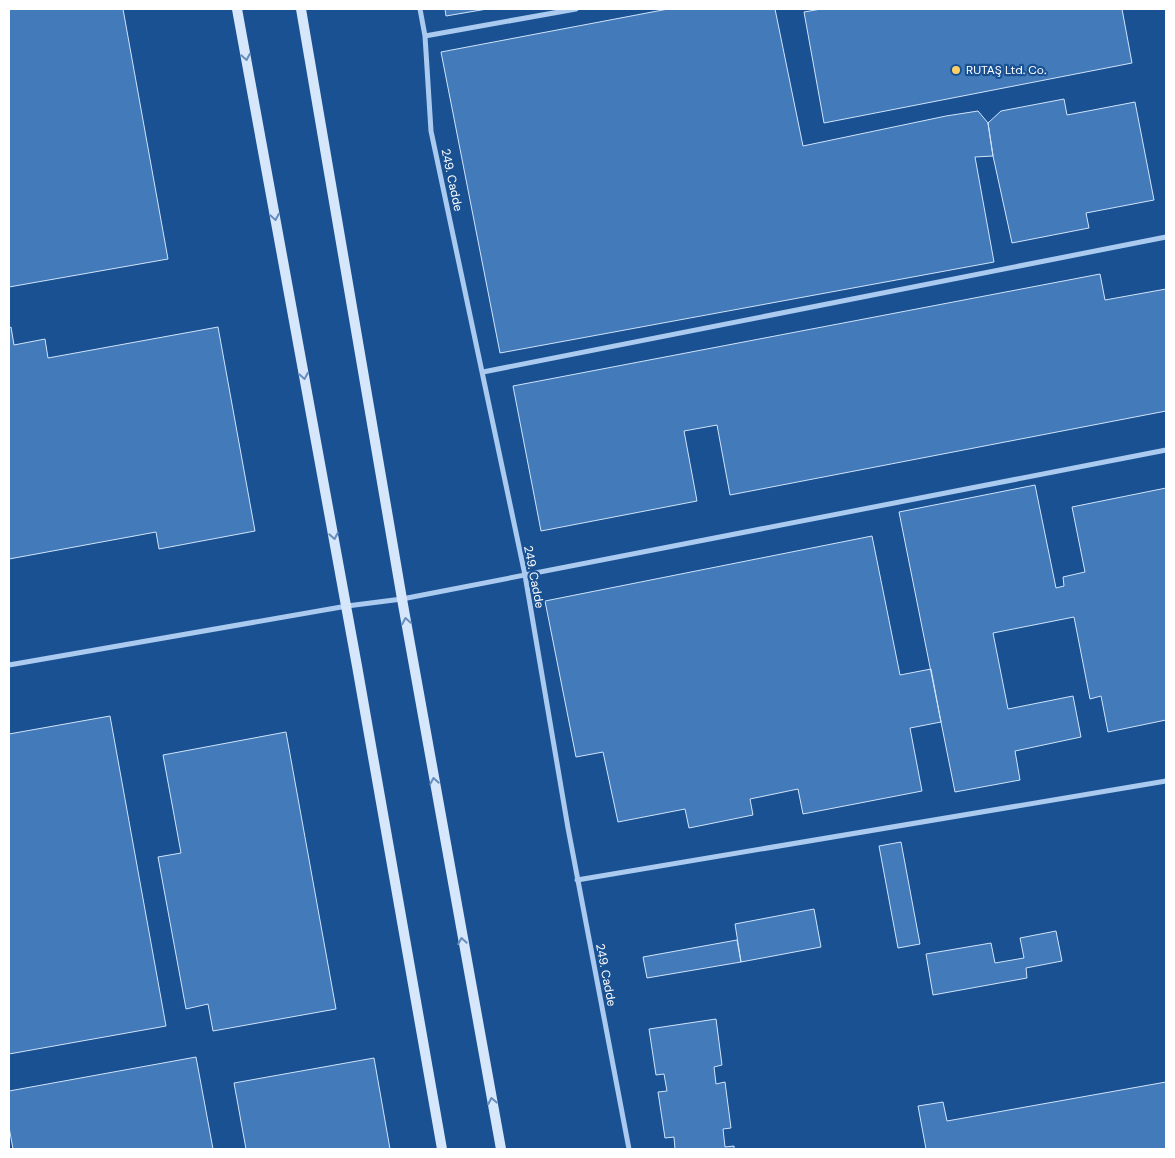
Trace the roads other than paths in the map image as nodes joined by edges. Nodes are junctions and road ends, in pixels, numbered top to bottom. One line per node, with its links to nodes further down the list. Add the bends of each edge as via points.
1 (237, 9): 11 (street, one-way to 11)
2 (301, 9): 10 (street)
3 (420, 9): 5 (street, 249. Cadde)
4 (576, 9): 5 (street)
5 (425, 36): 7 (street, 249. Cadde, via 431,131)
6 (1166, 237): 7 (street)
7 (483, 372): 9 (street, 249. Cadde)
8 (1166, 450): 9 (street)
9 (525, 575): 10 (street); 14 (street, 249. Cadde)
10 (402, 599): 11 (street); 16 (street, one-way to 10)
11 (347, 606): 12 (street); 15 (street)
12 (9, 665)
13 (1166, 781): 14 (street)
14 (577, 880): 17 (street, 249. Cadde)
15 (442, 1149)
16 (500, 1149)
17 (629, 1149)

